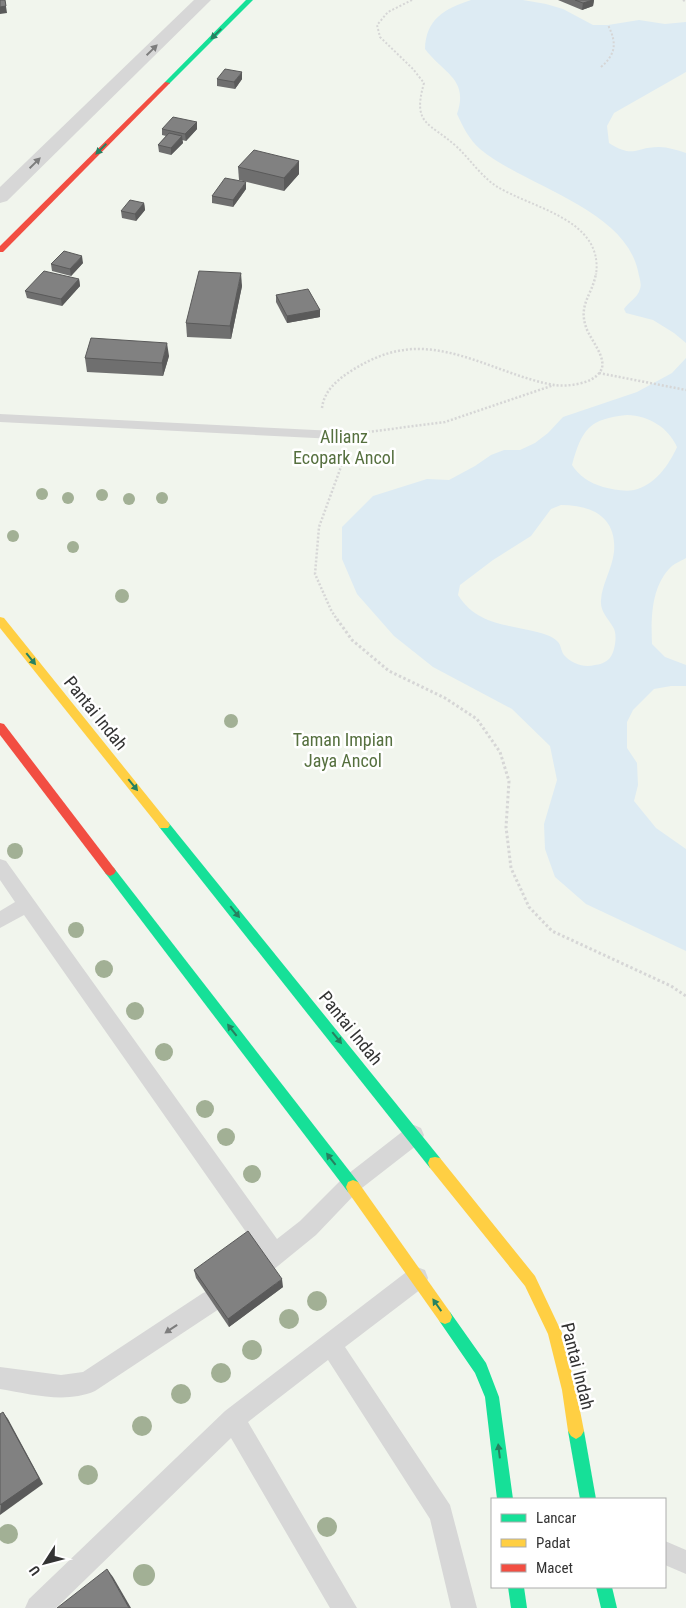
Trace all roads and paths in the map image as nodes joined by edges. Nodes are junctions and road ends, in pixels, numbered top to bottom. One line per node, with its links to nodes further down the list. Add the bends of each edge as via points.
1 (203, 0): 8 (street, one-way to 1)
2 (250, 0): 9 (street, one-way to 9)
3 (412, 0): 10 (path, via 388,12 377,25 380,37 424,84 418,100 418,112 426,124 454,143 498,187 559,217 592,244 597,256 595,279 585,301 584,325 601,357 603,366)
4 (683, 0): 5 (path)
5 (686, 2)
6 (608, 25): 7 (path, via 615,37 616,48)
7 (601, 67)
8 (0, 197)
9 (0, 250)
10 (599, 373): 11 (path, via 586,382); 12 (path)
11 (555, 385): 14 (path, via 446,422); 14 (path, via 452,352 413,348 390,352 363,362 336,381 322,401 322,418)
12 (686, 390)
13 (0, 418): 14 (lane)
14 (335, 436): 20 (path, via 342,464 318,527 315,574 331,610 352,640 389,671 445,698 478,720 500,752 509,781 506,827 511,868 529,906 552,931)
15 (0, 621): 21 (street, Pantai Indah, one-way to 21)
16 (0, 727): 22 (street, one-way to 16)
17 (0, 866): 18 (lane)
18 (26, 905): 19 (lane); 22 (lane, via 270,1258 308,1228)
19 (0, 920)
20 (686, 996)
21 (414, 1135): 22 (lane); 29 (street, Pantai Indah, via 530,1281 555,1333)
22 (351, 1184): 23 (street)
23 (417, 1278): 25 (lane); 28 (street, one-way to 23, via 492,1397 481,1368)
24 (211, 1301): 26 (lane, one-way to 26, via 87,1384 61,1387)
25 (331, 1345): 27 (lane); 36 (lane, via 441,1514)
26 (0, 1378)
27 (233, 1419): 34 (lane); 35 (lane)
28 (505, 1498)
29 (588, 1498)
30 (666, 1553): 31 (lane)
31 (686, 1562)
32 (516, 1588): 37 (street)
33 (604, 1588): 38 (street)
34 (38, 1608)
35 (344, 1608)
36 (464, 1608)
37 (519, 1608)
38 (609, 1608)

